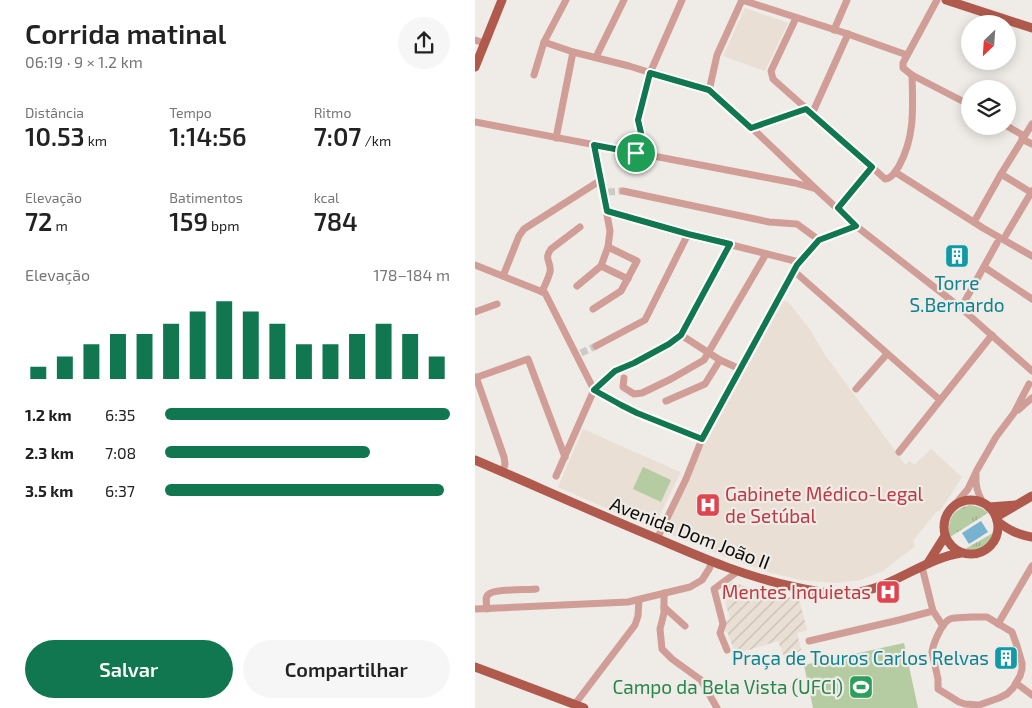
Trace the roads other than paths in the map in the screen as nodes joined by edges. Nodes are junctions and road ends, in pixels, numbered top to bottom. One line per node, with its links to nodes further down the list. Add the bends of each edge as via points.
1 (502, 0): 15 (main road)
2 (566, 0): 14 (street)
3 (624, 0): 18 (street)
4 (682, 0): 20 (street)
5 (742, 0): 9 (street); 23 (street, via 717,55)
6 (847, 0): 11 (street)
7 (937, 0): 17 (street)
8 (945, 0): 10 (main road)
9 (796, 18): 11 (street); 25 (street, via 771,71 773,79)
10 (1032, 28)
11 (834, 30): 12 (street)
12 (848, 34): 17 (street); 25 (street)
13 (475, 40): 15 (street)
14 (544, 42): 16 (street); 21 (street)
15 (485, 43): 19 (main road)
16 (573, 52): 18 (street); 31 (street)
17 (907, 55): 22 (street, via 903,68)
18 (596, 57): 20 (street)
19 (475, 67)
20 (650, 73): 23 (street); 34 (street, via 638,120 641,133)
21 (534, 75)
22 (912, 75): 24 (street); 36 (street, via 910,138)
23 (709, 90): 28 (street)
24 (961, 100)
25 (809, 111): 28 (street); 35 (street)
26 (475, 122): 31 (street)
27 (1032, 124): 30 (street)
28 (751, 128): 37 (street)
29 (1016, 132): 30 (street)
30 (1023, 137): 32 (street); 38 (street)
31 (556, 138): 33 (street)
32 (1032, 144)
33 (594, 145): 34 (street); 39 (street)
34 (636, 153): 40 (street)
35 (872, 167): 36 (street, via 885,179); 44 (street)
36 (895, 172): 46 (street)
37 (799, 173): 40 (street); 41 (street)
38 (1001, 174): 43 (street); 46 (street)
39 (601, 180): 45 (street, via 606,192); 61 (street, via 524,229)
40 (795, 183): 41 (street)
41 (816, 189): 44 (street)
42 (623, 191): 51 (street, via 769,222 797,224)
43 (1032, 192): 50 (street)
44 (838, 208): 47 (street)
45 (607, 211): 49 (street); 54 (street)
46 (974, 222): 56 (street)
47 (856, 226): 51 (street); 67 (street)
48 (580, 228): 64 (street, via 548,252 551,270)
49 (688, 234): 53 (street); 72 (street, via 645,320)
50 (1006, 235)
51 (819, 240): 59 (street)
52 (997, 243): 60 (street)
53 (730, 244): 55 (street); 70 (street)
54 (608, 247): 58 (street); 62 (street, via 637,261)
55 (766, 254): 59 (street); 73 (street)
56 (1032, 256)
57 (475, 264): 61 (street)
58 (601, 266): 62 (street); 63 (street)
59 (797, 266): 74 (street); 77 (street)
60 (984, 267): 65 (street); 67 (street)
61 (503, 276): 64 (street)
62 (627, 279): 68 (street, via 621,291)
63 (577, 286)
64 (543, 292): 83 (street, via 579,354)
65 (1032, 299)
66 (497, 304): 69 (street)
67 (961, 308): 71 (street)
68 (593, 309)
69 (475, 312)
70 (681, 335): 73 (street); 83 (street, via 615,371)
71 (992, 335): 76 (street); 85 (street)
72 (596, 346)
73 (709, 352): 75 (street); 80 (street, via 704,360 642,393 634,394 623,388)
74 (887, 354): 82 (street); 85 (street)
75 (720, 360): 77 (street); 86 (street, via 705,384)
76 (1028, 364): 78 (street)
77 (740, 369): 88 (street)
78 (1032, 372)
79 (476, 377): 90 (street, via 528,359); 93 (street, via 504,457)
80 (624, 378)
81 (1031, 385): 87 (street)
82 (856, 389)
83 (594, 390): 88 (street, via 637,413); 90 (street)
84 (1032, 398): 87 (street)
85 (940, 400): 89 (street)
86 (667, 401)
87 (1014, 413): 92 (street)
88 (702, 439): 103 (street)
89 (899, 452)
90 (565, 457): 94 (street)
91 (475, 460): 93 (main road, Avenida Dom João II)
92 (977, 470): 96 (street, via 977,490); 98 (street)
93 (503, 472): 103 (main road, Avenida Dom João II)
94 (556, 476)
95 (1032, 496): 97 (main road)
96 (986, 505): 97 (main road); 98 (main road, via 967,500); 99 (main road)
97 (1016, 505): 99 (main road)
98 (953, 507): 101 (main road, via 945,520)
99 (997, 519): 100 (main road); 104 (main road)
100 (1016, 533): 102 (main road); 104 (main road)
101 (945, 536): 105 (main road); 107 (main road)
102 (1032, 536)
103 (657, 539): 106 (main road, Avenida Dom João II)
104 (995, 540): 105 (main road, via 981,553)
105 (961, 553): 107 (main road, Avenida Dom João II)
106 (712, 562): 109 (main road, Avenida Dom João II); 111 (street, via 706,575 696,584)
107 (924, 566): 109 (main road, Avenida Dom João II, via 869,590 838,594 792,587); 116 (street)
108 (1032, 566): 117 (street)
109 (737, 572): 121 (street, via 714,589 723,624 720,633)
110 (536, 589): 115 (street, via 489,593)
111 (664, 593): 112 (street); 113 (street)
112 (639, 600): 115 (street); 125 (street, via 635,625)
113 (664, 607): 118 (street); 128 (street, via 660,629 662,650 701,680)
114 (475, 609): 115 (street)
115 (487, 609)
116 (933, 610): 119 (street); 120 (street)
117 (998, 624): 119 (street, via 987,618 971,617 950,619); 123 (street, via 1012,632 1017,646 1022,666)
118 (685, 626)
119 (943, 626): 126 (street, via 932,648 938,689 965,704)
120 (809, 641)
121 (727, 650)
122 (475, 667): 125 (main road)
123 (1017, 683): 124 (street); 126 (street)
124 (1032, 695)
125 (575, 704): 127 (main road)
126 (989, 705)
127 (585, 708)
128 (717, 708)

